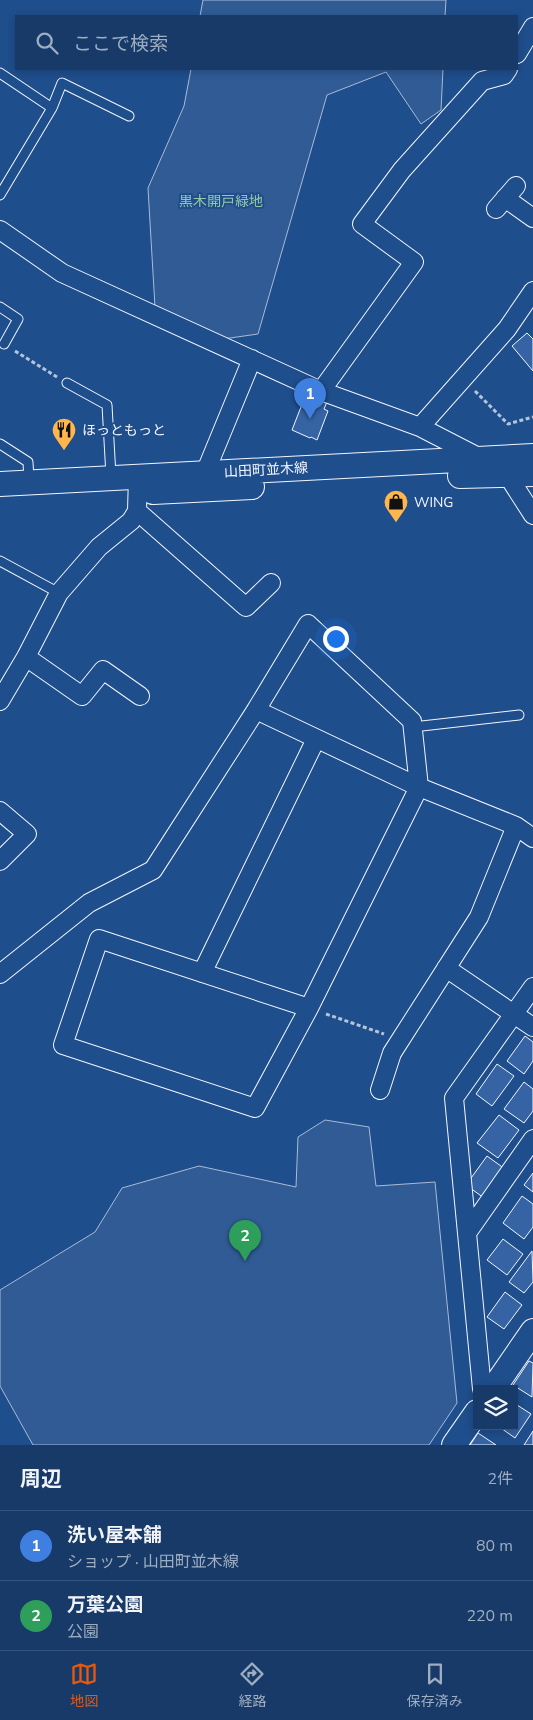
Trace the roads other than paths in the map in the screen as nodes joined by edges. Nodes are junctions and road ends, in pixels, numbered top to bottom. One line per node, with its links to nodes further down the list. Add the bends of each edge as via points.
1 (533, 26): 2 (street)
2 (518, 52)
3 (507, 70): 16 (street, via 504,75 482,81 402,170 362,224 414,262)
4 (0, 74): 5 (lane)
5 (52, 108): 6 (lane, via 62,84); 7 (lane)
6 (129, 116)
7 (0, 195)
8 (506, 198): 9 (street)
9 (533, 218)
10 (0, 230): 14 (street, via 62,273)
11 (533, 291): 17 (street, via 507,329)
12 (0, 307): 13 (lane, via 18,319)
13 (4, 344)
14 (252, 359): 16 (street); 24 (street)
15 (67, 383): 23 (lane, via 107,404)
16 (321, 391): 17 (street)
17 (420, 428): 20 (street)
18 (0, 444): 25 (lane, via 28,462)
19 (533, 456): 20 (street, 山田町並木線)
20 (484, 460): 22 (street); 24 (street, 山田町並木線)
21 (533, 474): 22 (street, 山田町並木線)
22 (508, 476): 24 (street, 山田町並木線); 29 (street)
23 (111, 477): 25 (street, 山田町並木線); 27 (street, 山田町並木線)
24 (204, 481): 27 (street, 山田町並木線)
25 (29, 482): 26 (street, 山田町並木線)
26 (0, 484)
27 (138, 493): 28 (street, 山田町並木線); 31 (street, via 246,607); 32 (street, via 131,520 99,547)
28 (0, 500)
29 (533, 515)
30 (0, 561): 32 (lane)
31 (271, 583)
32 (59, 593): 33 (street)
33 (26, 657): 34 (street, via 82,696 103,670); 35 (street)
34 (140, 696)
35 (0, 701)
36 (256, 710): 38 (street, via 308,624 412,721); 39 (street); 47 (street, via 152,870 89,903)
37 (519, 715): 38 (lane)
38 (413, 726): 40 (street)
39 (316, 739): 40 (street); 46 (street)
40 (419, 787): 42 (street); 49 (street)
41 (0, 812): 44 (street, via 27,834)
42 (516, 826): 43 (street); 45 (street, via 479,917)
43 (533, 838)
44 (0, 861)
45 (446, 968): 50 (street); 52 (street, via 392,1053)
46 (202, 972): 49 (street); 49 (street, via 99,939 63,1045 255,1108)
47 (0, 974)
48 (533, 987): 50 (street)
49 (309, 1008)
50 (514, 1013): 51 (street); 54 (street, via 454,1098)
51 (533, 1027)
52 (380, 1090)
53 (533, 1139): 54 (street)
54 (467, 1233): 56 (street)
55 (533, 1331): 57 (street)
56 (482, 1385)
57 (496, 1385)
58 (473, 1418): 59 (street)
59 (454, 1445)

